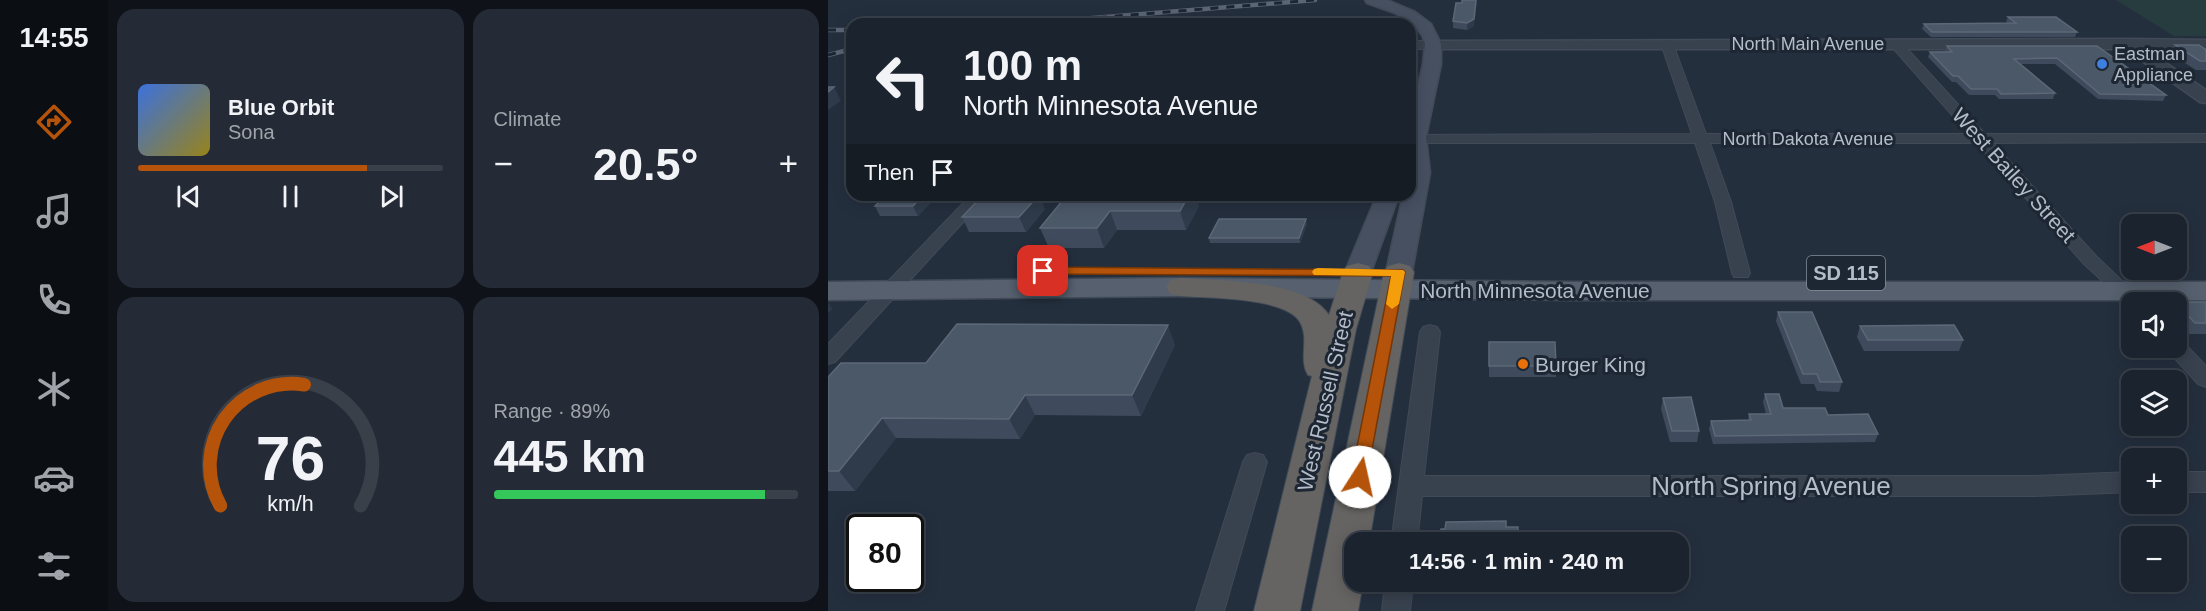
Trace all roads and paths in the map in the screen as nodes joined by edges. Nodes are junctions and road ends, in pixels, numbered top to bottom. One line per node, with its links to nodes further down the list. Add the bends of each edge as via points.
1 (1372, 0): 2 (main road)
2 (1411, 18)
3 (1416, 21): 9 (main road)
4 (1667, 44): 5 (street, North Main Avenue); 9 (street, North Main Avenue); 14 (street)
5 (1896, 44): 6 (street, North Main Avenue); 12 (street, West Bailey Street)
6 (2127, 44): 7 (street, North Main Avenue); 10 (street)
7 (2206, 44)
8 (1416, 45): 9 (street, North Main Avenue)
9 (1433, 45): 11 (main road)
10 (2206, 98)
11 (1416, 125)
12 (1980, 138): 13 (street, North Dakota Avenue); 14 (street, North Dakota Avenue); 28 (street, West Bailey Street)
13 (2206, 138)
14 (1701, 139): 15 (street, North Dakota Avenue); 22 (street, via 1723,202)
15 (1416, 144)
16 (1416, 161): 17 (main road)
17 (1416, 188)
18 (974, 201): 26 (street)
19 (1386, 201): 24 (main road, West Russell Street)
20 (1413, 201): 25 (main road)
21 (828, 272): 26 (main road, North Minnesota Avenue / SD 115)
22 (1741, 273): 25 (main road, North Minnesota Avenue / SD 115); 28 (main road, North Minnesota Avenue / SD 115)
23 (2206, 273): 28 (main road, North Minnesota Avenue / SD 115)
24 (1354, 280): 25 (main road, North Minnesota Avenue / SD 115); 26 (main road, North Minnesota Avenue / SD 115); 27 (main road, North Minnesota Avenue / SD 115); 35 (highway, West Russell Street)
25 (1397, 281): 28 (main road, North Minnesota Avenue / SD 115); 45 (highway)
26 (899, 282): 27 (main road, North Minnesota Avenue / SD 115); 29 (main road, North Minnesota Avenue / SD 115); 32 (street)
27 (1181, 287): 35 (highway, via 1273,296 1309,310 1322,343)
28 (2121, 289): 30 (main road, North Minnesota Avenue / SD 115)
29 (828, 291)
30 (2206, 291)
31 (1430, 332): 40 (street)
32 (828, 357)
33 (2186, 358): 34 (street)
34 (2206, 379)
35 (1314, 444): 44 (highway, West Russell Street)
36 (1255, 462): 43 (street)
37 (2121, 482): 40 (street, North Spring Avenue, via 2035,486)
38 (2187, 482): 39 (street)
39 (2206, 482)
40 (1411, 486): 41 (street)
41 (1405, 532)
42 (1398, 592): 46 (street)
43 (1210, 611)
44 (1277, 611)
45 (1335, 611)
46 (1396, 611)

